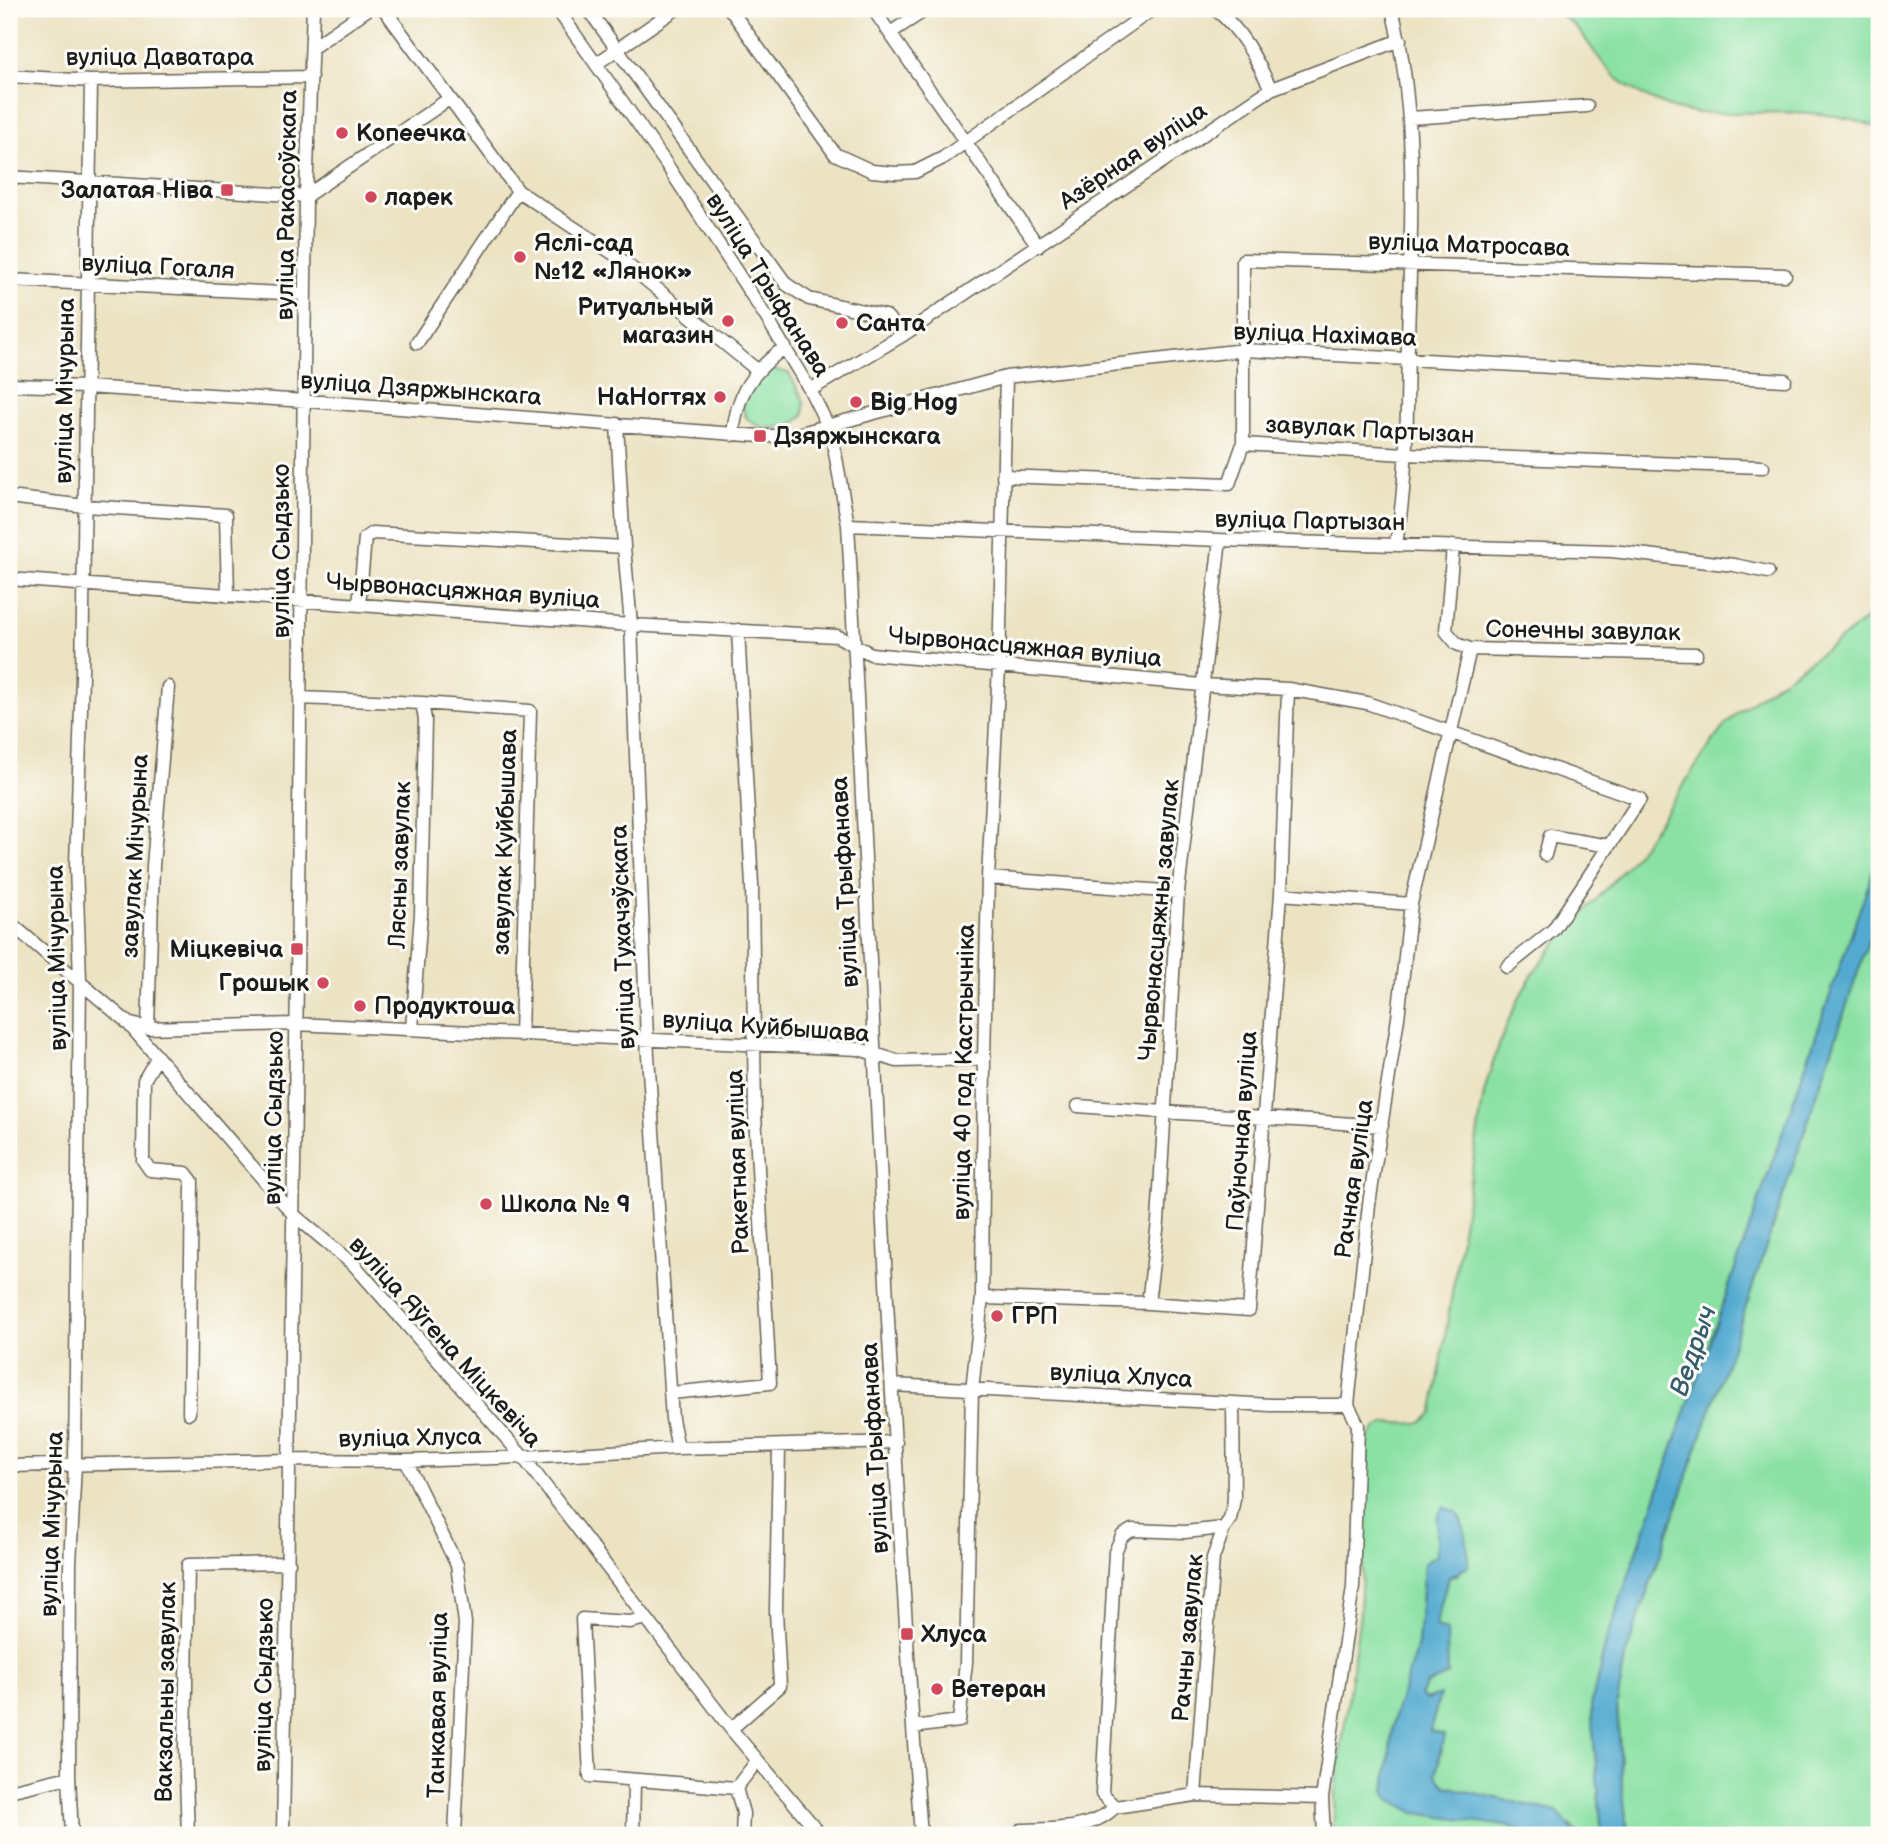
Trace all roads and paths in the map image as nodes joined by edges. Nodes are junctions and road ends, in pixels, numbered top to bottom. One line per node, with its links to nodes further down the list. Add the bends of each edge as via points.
1 (313, 9): 15 (street, вуліца Ракасоўскага)
2 (368, 9): 15 (street)
3 (384, 9): 22 (street)
4 (557, 9): 17 (street, вуліца Трыфанава)
5 (588, 9): 16 (street)
6 (676, 9): 16 (street)
7 (730, 9): 25 (street, via 835,155 872,172 915,172)
8 (873, 9): 13 (street)
9 (927, 9): 13 (street)
10 (1153, 9): 25 (street)
11 (1214, 9): 21 (street, via 1238,30)
12 (1392, 9): 14 (street)
13 (890, 33): 25 (street)
14 (1400, 40): 21 (street, Азёрная вуліца); 24 (street)
15 (313, 47): 19 (street, вуліца Ракасоўскага)
16 (616, 50): 17 (street); 36 (street, via 786,284 809,299 886,316)
17 (596, 64): 38 (street, вуліца Трыфанава)
18 (9, 76): 20 (street, вуліца Даватара)
19 (311, 77): 20 (street, вуліца Даватара); 29 (street, вуліца Ракасоўскага)
20 (91, 81): 27 (street, вуліца Мічурына)
21 (1271, 89): 30 (street, Азёрная вуліца)
22 (449, 99): 28 (street); 29 (street)
23 (1587, 106): 24 (street)
24 (1410, 118): 31 (street)
25 (967, 142): 30 (street)
26 (9, 177): 27 (street)
27 (90, 182): 29 (street); 34 (street, вуліца Мічурына)
28 (518, 191): 37 (street); 41 (street, via 614,254)
29 (306, 196): 35 (street, вуліца Ракасоўскага)
30 (1038, 246): 36 (street, Азёрная вуліца)
31 (1410, 265): 32 (street, вуліца Матросава); 39 (street, вуліца Матросава, via 1243,260); 40 (street)
32 (1785, 275)
33 (9, 280): 34 (street, вуліца Гогаля)
34 (88, 285): 35 (street, вуліца Гогаля); 45 (street, вуліца Мічурына)
35 (305, 294): 47 (street, вуліца Ракасоўскага)
36 (903, 335): 46 (street, Азёрная вуліца)
37 (417, 343)
38 (785, 347): 41 (street); 46 (street, вуліца Трыфанава)
39 (1244, 350): 40 (street, вуліца Нахімава); 42 (street, вуліца Нахімава); 51 (street)
40 (1408, 358): 43 (street, вуліца Нахімава); 52 (street)
41 (757, 370): 50 (street, via 736,409)
42 (1006, 377): 49 (street, вуліца Нахімава); 54 (street, вуліца 40 год Кастрычніка)
43 (1785, 380)
44 (9, 385): 45 (street, вуліца Дзяржынскага)
45 (85, 387): 47 (street, вуліца Дзяржынскага); 56 (street, вуліца Мічурына)
46 (810, 390): 49 (street, вуліца Трыфанава)
47 (305, 402): 48 (street, вуліца Дзяржынскага); 67 (street, вуліца Сыдзько)
48 (617, 425): 50 (street, вуліца Дзяржынскага); 62 (street, вуліца Тухачэўскага)
49 (828, 426): 50 (street, вуліца Дзяржынскага, via 785,436); 57 (street, вуліца Трыфанава)
50 (733, 435)
51 (1243, 444): 52 (street, завулак Партызан); 54 (street, завулак Партызан, via 1229,484)
52 (1405, 454): 53 (street, завулак Партызан); 60 (street)
53 (1763, 467)
54 (1003, 476): 58 (street, вуліца 40 год Кастрычніка)
55 (9, 497): 56 (street)
56 (85, 506): 65 (street, вуліца Мічурына); 66 (street, via 226,514)
57 (848, 524): 58 (street, вуліца Партызан); 71 (street, вуліца Трыфанава)
58 (1004, 531): 59 (street, вуліца Партызан); 74 (street, вуліца 40 год Кастрычніка)
59 (1220, 540): 60 (street, вуліца Партызан); 75 (street, Чырвонасцяжны завулак)
60 (1396, 544): 61 (street, вуліца Партызан)
61 (1453, 546): 63 (street, вуліца Партызан, via 1612,551); 72 (street, via 1446,631 1457,644)
62 (624, 547): 68 (street, via 373,533 365,538); 69 (street, вуліца Тухачэўскага)
63 (1769, 572)
64 (9, 579): 65 (street, Чырвонасцяжная вуліца)
65 (83, 586): 66 (street, Чырвонасцяжная вуліца); 89 (street, вуліца Мічурына, via 76,865)
66 (228, 596): 67 (street, Чырвонасцяжная вуліца)
67 (302, 600): 68 (street, Чырвонасцяжная вуліца); 78 (street, вуліца Сыдзько)
68 (359, 605): 69 (street, Чырвонасцяжная вуліца)
69 (631, 625): 70 (street, Чырвонасцяжная вуліца); 95 (street, вуліца Тухачэўскага)
70 (738, 630): 71 (street, Чырвонасцяжная вуліца, via 837,636); 96 (street, Ракетная вуліца, via 752,885)
71 (855, 645): 74 (street, Чырвонасцяжная вуліца, via 872,654); 97 (street, вуліца Трыфанава)
72 (1470, 649): 73 (street, Сонечны завулак); 80 (street, Рачная вуліца)
73 (1696, 654)
74 (999, 667): 75 (street, Чырвонасцяжная вуліца); 83 (street, вуліца 40 год Кастрычніка)
75 (1201, 685): 77 (street, Чырвонасцяжная вуліца); 84 (street, Чырвонасцяжны завулак)
76 (168, 687): 92 (street, завулак Мічурына, via 153,866)
77 (1288, 689): 80 (street, Чырвонасцяжная вуліца, via 1367,703); 85 (street, Паўночная вуліца)
78 (300, 698): 79 (street, завулак Куйбышава); 91 (street, вуліца Сыдзько)
79 (422, 703): 93 (street, Лясны завулак, via 421,914); 94 (street, завулак Куйбышава, via 530,711)
80 (1453, 732): 81 (street, Чырвонасцяжная вуліца, via 1640,799); 86 (street, Рачная вуліца)
81 (1609, 846): 82 (street, via 1550,836); 88 (street, Чырвонасцяжная вуліца, via 1553,930)
82 (1545, 855)
83 (988, 878): 84 (street); 99 (street, вуліца 40 год Кастрычніка)
84 (1178, 892): 101 (street, Чырвонасцяжны завулак)
85 (1281, 894): 86 (street); 102 (street, Паўночная вуліца)
86 (1411, 904): 103 (street, Рачная вуліца)
87 (9, 922): 89 (street, вуліца Яўгена Міцкевіча)
88 (1507, 967)
89 (80, 980): 90 (street, вуліца Яўгена Міцкевіча); 119 (street, вуліца Мічурына)
90 (127, 1023): 92 (street, вуліца Куйбышава); 98 (street, вуліца Яўгена Міцкевіча)
91 (295, 1024): 92 (street, вуліца Куйбышава); 93 (street, вуліца Куйбышава); 104 (street, вуліца Сыдзько)
92 (148, 1028)
93 (412, 1029): 94 (street, вуліца Куйбышава)
94 (520, 1035): 95 (street, вуліца Куйбышава)
95 (647, 1040): 96 (street, вуліца Куйбышава); 109 (street, вуліца Тухачэўскага)
96 (755, 1045): 97 (street, вуліца Куйбышава, via 859,1049); 109 (street, Ракетная вуліца, via 770,1383)
97 (875, 1054): 99 (street, вуліца Куйбышава, via 897,1061); 107 (street, вуліца Трыфанава)
98 (157, 1058): 104 (street, вуліца Яўгена Міцкевіча); 112 (street, via 144,1080 143,1160 150,1170 186,1173 192,1181)
99 (984, 1059): 105 (street, вуліца 40 год Кастрычніка)
100 (1078, 1106): 101 (street)
101 (1165, 1113): 102 (street); 106 (street, Чырвонасцяжны завулак)
102 (1264, 1116): 103 (street); 106 (street, Паўночная вуліца, via 1249,1310)
103 (1382, 1126): 111 (street, Рачная вуліца)
104 (294, 1215): 116 (street, вуліца Яўгена Міцкевіча, via 355,1266); 117 (street, вуліца Сыдзько)
105 (982, 1298): 106 (street, Паўночная вуліца); 108 (street, вуліца 40 год Кастрычніка)
106 (1148, 1303)
107 (892, 1385): 108 (street, вуліца Хлуса); 113 (street, вуліца Трыфанава)
108 (972, 1390): 110 (street, вуліца Хлуса); 124 (street, вуліца 40 год Кастрычніка, via 966,1663 959,1721)
109 (671, 1393): 115 (street, вуліца Тухачэўскага)
110 (1233, 1403): 111 (street, вуліца Хлуса); 121 (street, Рачны завулак, via 1234,1499)
111 (1348, 1405): 132 (street, Рачная вуліца, via 1358,1425 1353,1587)
112 (189, 1413)
113 (896, 1442): 114 (street, вуліца Хлуса); 124 (street, вуліца Трыфанава)
114 (779, 1446): 115 (street, вуліца Хлуса); 125 (street, via 776,1611 780,1686)
115 (678, 1448): 116 (street, вуліца Хлуса)
116 (523, 1457): 118 (street, вуліца Хлуса); 123 (street, вуліца Яўгена Міцкевіча)
117 (290, 1460): 118 (street, вуліца Хлуса); 119 (street, вуліца Хлуса); 122 (street, вуліца Сыдзько)
118 (406, 1461): 138 (street, Танкавая вуліца, via 457,1565 465,1623)
119 (75, 1464): 120 (street, вуліца Хлуса); 127 (street, вуліца Мічурына)
120 (9, 1466)
121 (1224, 1528): 131 (street, Рачны завулак, via 1213,1558); 133 (street, via 1132,1530 1122,1536 1115,1552 1102,1794)
122 (289, 1563): 136 (street, Вакзальны завулак, via 188,1565); 137 (street, вуліца Сыдзько)
123 (646, 1618): 125 (street, вуліца Яўгена Міцкевіча); 128 (street, via 630,1622 582,1619 590,1776)
124 (913, 1727): 142 (street, вуліца Трыфанава)
125 (731, 1729): 126 (street, вуліца Яўгена Міцкевіча)
126 (757, 1762): 129 (street); 141 (street, вуліца Яўгена Міцкевіча)
127 (69, 1777): 130 (street); 135 (street, вуліца Мічурына)
128 (634, 1781): 129 (street); 139 (street)
129 (736, 1788): 140 (street, via 743,1812)
130 (9, 1791)
131 (1195, 1795): 132 (street); 133 (street)
132 (1322, 1798): 143 (street, Рачная вуліца)
133 (1115, 1807): 134 (street, via 1105,1817 1084,1825)
134 (1021, 1830)
135 (72, 1835)
136 (188, 1835)
137 (283, 1835)
138 (455, 1835)
139 (633, 1835)
140 (742, 1835)
141 (821, 1835)
142 (921, 1835)
143 (1324, 1835)

